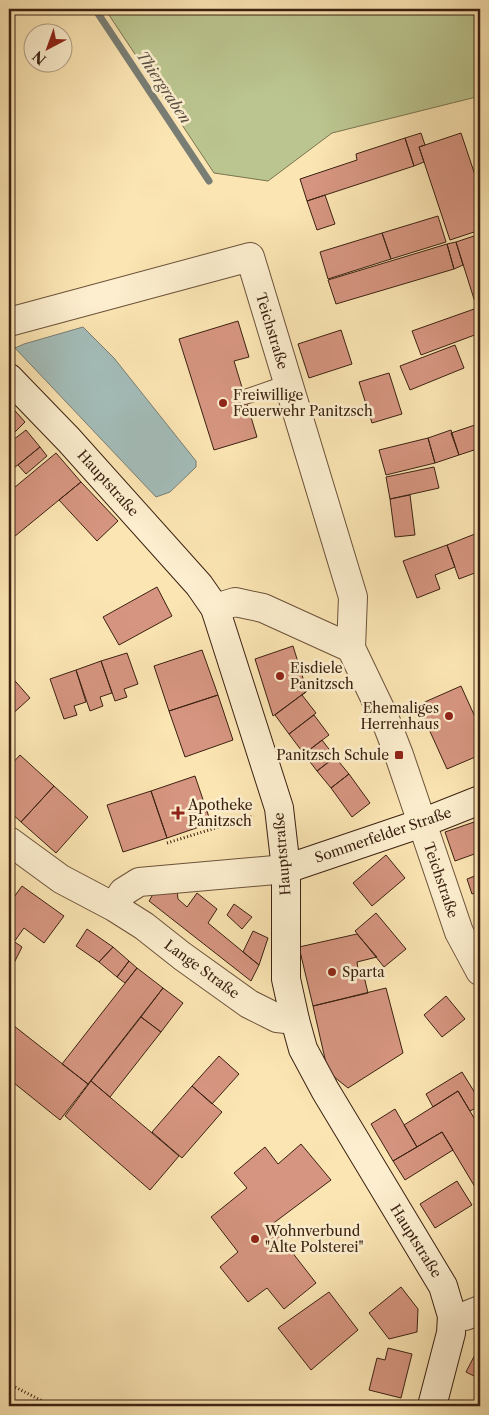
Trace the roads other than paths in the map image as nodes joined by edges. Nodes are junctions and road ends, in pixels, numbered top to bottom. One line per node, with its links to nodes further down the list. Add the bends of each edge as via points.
1 (9, 322): 3 (street, Teichstraße, via 250,257)
2 (9, 378): 5 (street, Hauptstraße, via 76,447 199,585)
3 (288, 382): 4 (lane); 6 (street, Teichstraße, via 353,597)
4 (245, 397)
5 (215, 608): 6 (street, via 235,602 264,608); 10 (street, Hauptstraße, via 279,808)
6 (351, 648): 8 (street, Teichstraße, via 385,719)
7 (480, 800): 8 (street, Sommerfelder Straße)
8 (422, 823): 10 (street, Sommerfelder Straße); 12 (street, Teichstraße, via 459,932)
9 (9, 841): 11 (street, Lange Straße, via 61,879)
10 (286, 869): 11 (street, via 139,882 123,892); 13 (street, Hauptstraße, via 286,979)
11 (114, 907): 13 (street, Lange Straße, via 249,1004 277,1018)
12 (480, 970)
13 (295, 1020): 15 (street, Hauptstraße, via 303,1049 443,1286)
14 (480, 1310): 15 (street, via 465,1316)
15 (452, 1316): 16 (street, via 451,1333)
16 (432, 1406)

